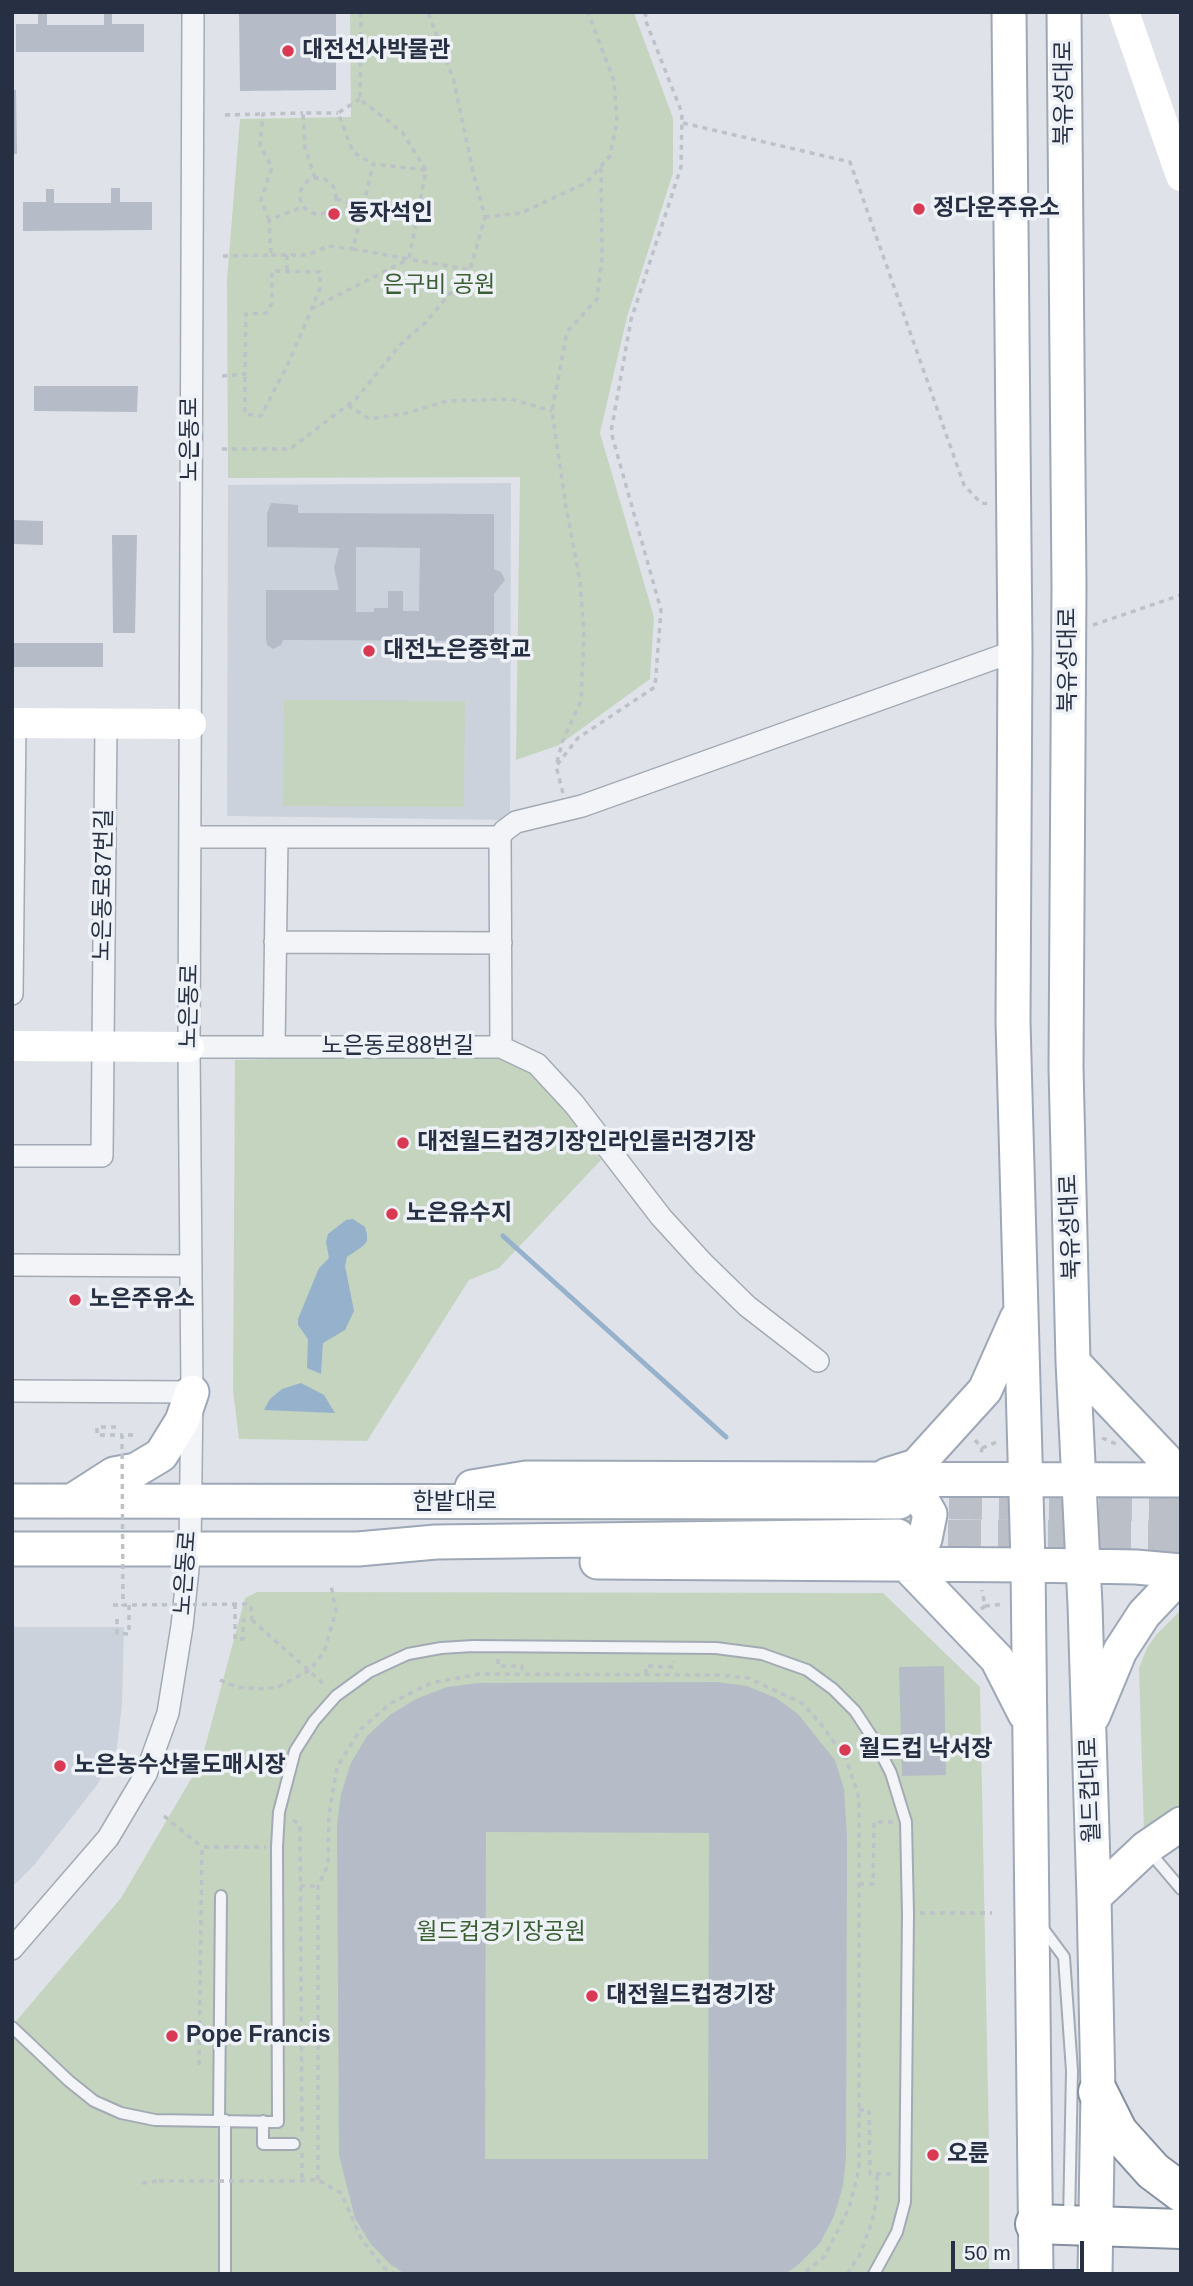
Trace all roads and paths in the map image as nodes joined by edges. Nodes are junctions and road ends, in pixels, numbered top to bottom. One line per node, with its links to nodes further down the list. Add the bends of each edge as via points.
1 (193, 12): 44 (street, 노은동로)
2 (361, 12): 9 (path)
3 (428, 12): 23 (path, via 454,81)
4 (588, 12): 16 (path, via 614,81 617,121 610,156)
5 (646, 12): 14 (path)
6 (1009, 12): 38 (main road)
7 (1064, 12): 40 (main road, 북유성대로)
8 (1127, 20): 18 (street)
9 (360, 99): 11 (path); 17 (path, via 402,132)
10 (303, 113): 11 (path); 12 (path); 19 (path, via 305,148)
11 (338, 113): 15 (path, via 353,152)
12 (262, 114): 13 (path); 24 (path, via 260,146 272,167 261,200)
13 (225, 115)
14 (682, 123): 38 (path, via 850,162 964,485 981,503); 45 (path, via 681,167 631,320 611,432 662,610 655,687 578,738)
15 (373, 164): 17 (path); 22 (path)
16 (601, 165): 23 (path, via 586,183 521,213); 36 (path, via 603,256 597,299 567,332)
17 (426, 170): 29 (path)
18 (1181, 176)
19 (315, 178): 20 (path, via 331,183); 21 (path, via 301,188)
20 (336, 199): 21 (path, via 330,210 319,215); 22 (path)
21 (302, 207): 24 (path)
22 (363, 207): 25 (path)
23 (485, 217): 31 (path)
24 (269, 220): 26 (path)
25 (353, 249): 27 (path, via 329,246 307,255); 29 (path)
26 (271, 255): 27 (path); 28 (path)
27 (287, 255): 30 (path)
28 (223, 256)
29 (409, 259): 31 (path); 32 (path)
30 (287, 270): 32 (path, via 320,272 320,289); 33 (path, via 272,271 272,303 266,313 246,314)
31 (470, 270): 35 (path)
32 (311, 309): 33 (path, via 261,416 245,414)
33 (245, 373): 34 (path)
34 (222, 376)
35 (348, 405): 36 (path, via 369,419 447,401 511,399); 37 (path, via 290,449)
36 (552, 411): 45 (path, via 584,633 581,701)
37 (222, 449)
38 (1014, 506): 41 (main road)
39 (1181, 595): 40 (path, via 1097,625)
40 (1069, 626): 61 (main road, 북유성대로, via 1066,1067)
41 (1015, 651): 46 (street); 62 (main road, via 1013,1022)
42 (14, 723): 43 (street); 52 (street)
43 (106, 723): 44 (street); 54 (street, 노은동로87번길)
44 (191, 724): 47 (street, 노은동로)
45 (556, 766): 46 (path)
46 (568, 810): 48 (street, via 516,822)
47 (191, 837): 49 (street); 55 (street, 노은동로)
48 (500, 837): 49 (street); 51 (street, 노은동로88번길)
49 (277, 838): 50 (street)
50 (275, 942): 51 (street); 56 (street)
51 (501, 943): 57 (street, 노은동로88번길)
52 (12, 994)
53 (12, 1046): 54 (street)
54 (102, 1047): 55 (street); 58 (street, 노은동로87번길, via 102,1156)
55 (189, 1047): 56 (street, 노은동로88번길); 60 (street, 노은동로)
56 (274, 1047): 57 (street, 노은동로88번길)
57 (501, 1047): 63 (street, via 537,1064 703,1263 747,1306)
58 (12, 1156)
59 (12, 1265): 60 (street)
60 (191, 1266): 66 (street, 노은동로)
61 (1073, 1307): 64 (main road, 월드컵대로)
62 (1021, 1309): 75 (main road, 월드컵대로); 77 (main road, via 985,1390 916,1466)
63 (818, 1361)
64 (1073, 1362): 74 (main road); 76 (main road, 월드컵대로)
65 (12, 1391): 66 (street)
66 (192, 1392): 79 (main road, via 182,1421 161,1455 136,1470 114,1474); 80 (street, 노은동로)
67 (116, 1427): 69 (path, via 97,1427 97,1435)
68 (969, 1432): 72 (path)
69 (122, 1435): 70 (path, bridge); 92 (path, bridge)
70 (133, 1435)
71 (1001, 1440): 72 (path)
72 (982, 1448): 73 (path)
73 (981, 1456)
74 (1181, 1478): 76 (main road, 한밭대로)
75 (1027, 1479): 76 (main road, 한밭대로); 77 (main road, 한밭대로); 84 (main road, 월드컵대로)
76 (1079, 1479): 85 (main road, 월드컵대로)
77 (889, 1487): 80 (main road, 한밭대로, via 373,1503); 82 (main road, via 915,1488 930,1514 925,1539 915,1555)
78 (12, 1501): 79 (main road, 한밭대로)
79 (72, 1501): 80 (main road, 한밭대로)
80 (190, 1502): 83 (street, 노은동로)
81 (12, 1549): 83 (main road, 한밭대로)
82 (901, 1549): 83 (main road, 한밭대로, via 436,1542 358,1549); 84 (main road, 한밭대로); 102 (main road, via 997,1659)
83 (190, 1550): 118 (street, 노은동로, via 168,1713 146,1774 108,1838)
84 (1028, 1565): 85 (main road, 한밭대로); 102 (main road, 월드컵대로)
85 (1083, 1566): 86 (main road, 한밭대로); 103 (main road, 월드컵대로)
86 (1181, 1573): 103 (main road, via 1144,1614 1120,1651)
87 (331, 1585): 98 (path, via 336,1611 324,1652)
88 (982, 1586): 93 (path)
89 (235, 1604): 92 (path, bridge); 96 (path, bridge, via 251,1604); 96 (path, via 235,1639 243,1639 243,1620)
90 (1005, 1604): 93 (path)
91 (113, 1605): 92 (path, bridge)
92 (126, 1605): 95 (path, via 128,1634 117,1633)
93 (985, 1606): 94 (path)
94 (978, 1611)
95 (117, 1619)
96 (252, 1620): 98 (path)
97 (510, 1660): 99 (path, via 498,1659 498,1666 522,1666)
98 (310, 1670): 100 (path, via 278,1687 237,1687); 101 (path)
99 (522, 1674): 110 (path, via 748,1678 802,1703 846,1759 859,1798); 112 (path, via 478,1674 431,1683 391,1703 360,1729 337,1767 329,1814 328,1865)
100 (220, 1680)
101 (336, 1696): 116 (lane, via 369,1672 408,1654 472,1646 716,1648 762,1654 807,1670 855,1711 891,1773 905,1822); 123 (lane, via 295,1751 279,1812 278,2122)
102 (1029, 1723): 132 (main road, 월드컵대로, via 1031,1912)
103 (1089, 1725): 115 (main road, 월드컵대로)
104 (164, 1816): 108 (path)
105 (874, 1822): 110 (path, via 873,1884)
106 (1181, 1824): 109 (main road)
107 (300, 1825): 111 (path)
108 (202, 1847)
109 (1146, 1848): 113 (lane); 115 (main road)
110 (859, 1884): 121 (path)
111 (300, 1886): 112 (path); 128 (path)
112 (318, 1886): 127 (path)
113 (1181, 1889)
114 (221, 1896): 122 (lane)
115 (1094, 1897): 120 (main road, 월드컵대로)
116 (908, 1913): 117 (path); 126 (lane)
117 (992, 1913)
118 (12, 1949)
119 (12, 2027): 122 (lane, via 94,2101 121,2113 155,2120)
120 (1098, 2092): 130 (highway, via 1118,2132 1153,2171); 132 (main road, 월드컵대로)
121 (859, 2110): 125 (path, via 869,2110 870,2174); 135 (path, via 859,2169 849,2208 825,2256)
122 (222, 2120): 123 (lane); 133 (lane)
123 (262, 2121): 124 (lane, via 263,2144)
124 (294, 2144)
125 (877, 2174): 126 (path); 136 (path, via 872,2222)
126 (907, 2174): 137 (lane, via 897,2232)
127 (318, 2180): 128 (path); 134 (path, via 341,2193 362,2241 384,2268)
128 (302, 2181): 129 (path, bridge)
129 (142, 2183)
130 (1181, 2192)
131 (1181, 2229): 132 (highway)
132 (1055, 2244): 138 (main road, 월드컵대로)
133 (225, 2274)
134 (395, 2274)
135 (803, 2274)
136 (847, 2274)
137 (874, 2274)
138 (1094, 2274)

